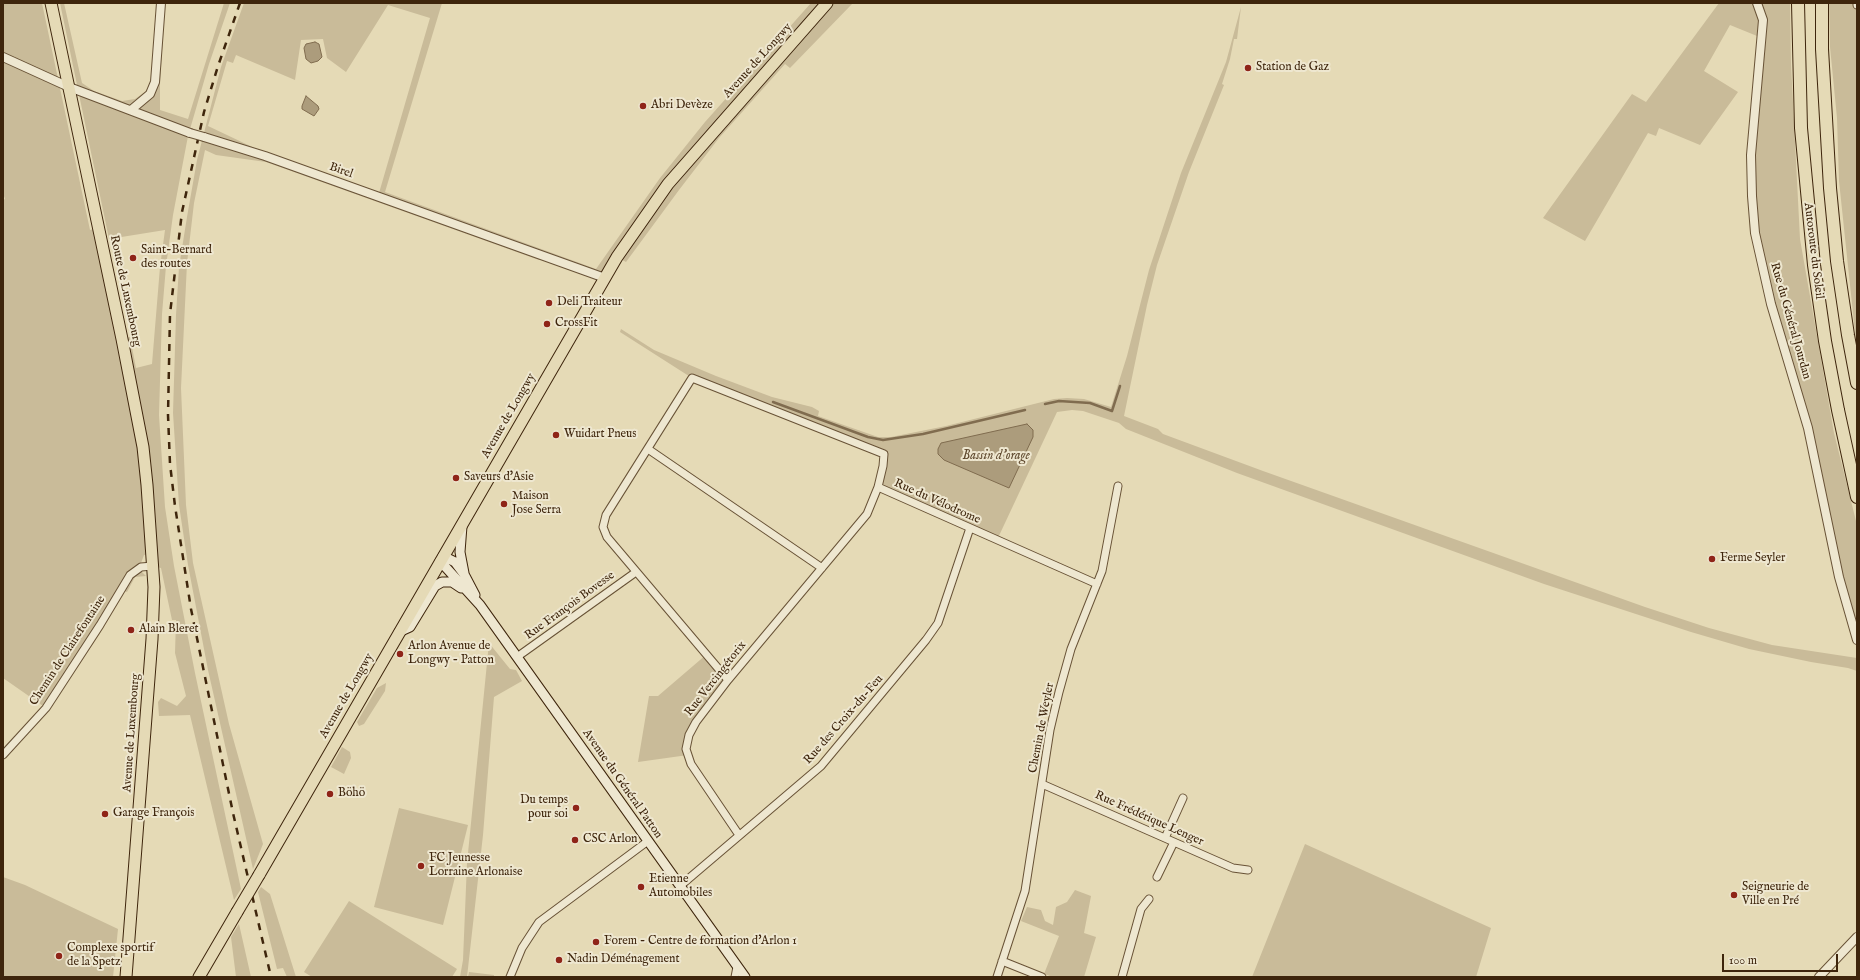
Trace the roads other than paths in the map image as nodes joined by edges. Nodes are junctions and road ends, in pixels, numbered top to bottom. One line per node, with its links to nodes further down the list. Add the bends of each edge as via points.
1 (51, 3): 8 (main road, Route de Luxembourg)
2 (161, 3): 9 (street, via 155,82 150,94)
3 (828, 3): 10 (main road, Avenue de Longwy, via 668,184 617,256)
4 (1757, 3): 27 (street, Rue du Général Jourdan, via 1763,20 1751,155 1755,233 1771,304 1808,428 1839,577)
5 (1798, 3): 15 (highway, Autoroute du Soleil, via 1801,128 1814,264 1825,341)
6 (1822, 3): 11 (highway, Autoroute du Soleil, via 1830,188 1838,268)
7 (3, 57): 8 (street, Birel)
8 (69, 87): 9 (street, Birel); 19 (main road, Route de Luxembourg, via 143,448)
9 (131, 110): 10 (street, Birel, bridge, via 157,122 272,159)
10 (605, 278): 16 (main road, Avenue de Longwy)
11 (1857, 383)
12 (648, 449): 14 (street, Rue du Vélodrome, via 692,378 884,454); 20 (street); 21 (street, via 606,515 603,527 607,537)
13 (1118, 486): 23 (street, Chemin de Weyler)
14 (878, 488): 17 (street, Rue du Vélodrome); 20 (street, Rue Vercingétorix, via 866,514)
15 (1857, 497)
16 (462, 524): 18 (main road, Avenue de Longwy); 22 (main road, via 460,552)
17 (970, 528): 23 (street, Rue du Vélodrome); 33 (street, Rue des Croix-du-Feu, via 938,623 926,640 821,766)
18 (442, 558): 22 (main road, via 455,562); 25 (main road); 26 (main road, Avenue de Longwy)
19 (153, 566): 24 (main road, Route de Luxembourg); 30 (street, Chemin de Clairefontaine, via 141,567 130,575 46,708)
20 (822, 568): 29 (street, Rue Vercingétorix)
21 (636, 572): 28 (street, Rue François Bovesse); 29 (street)
22 (464, 574): 25 (main road)
23 (1097, 584): 31 (street, Chemin de Weyler, via 1071,649 1059,692)
24 (154, 586): 44 (main road, Avenue de Luxembourg)
25 (480, 605): 26 (main road, via 457,585 442,582 435,586 410,627); 28 (main road, Avenue du Général Patton)
26 (399, 632): 45 (main road, Avenue de Longwy, bridge)
27 (1857, 640)
28 (517, 657): 35 (main road, Avenue du Général Patton)
29 (728, 680): 33 (street, Rue Vercingétorix, via 696,722 689,735 686,749 691,764)
30 (3, 755)
31 (1042, 784): 34 (street, Rue Frédérique Lenger); 42 (street, Chemin de Weyler, via 1025,891)
32 (1183, 798): 34 (street)
33 (739, 835): 39 (street, Rue des Croix-du-Feu)
34 (1165, 838): 36 (street, Rue Frédérique Lenger)
35 (648, 841): 39 (main road, Avenue du Général Patton); 46 (street, via 539,922 522,948)
36 (1174, 842): 37 (street, Rue Frédérique Lenger, via 1233,868); 38 (street)
37 (1248, 870)
38 (1157, 877)
39 (680, 886): 43 (main road, Avenue du Général Patton)
40 (1149, 899): 51 (street, via 1141,909)
41 (1857, 937): 52 (street)
42 (1002, 961): 49 (street, Chemin de Weyler); 50 (street)
43 (737, 967): 47 (street); 48 (main road, Avenue du Général Patton)
44 (126, 977)
45 (199, 977)
46 (510, 977)
47 (735, 977)
48 (745, 977)
49 (997, 977)
50 (1042, 977)
51 (1122, 977)
52 (1818, 977)

